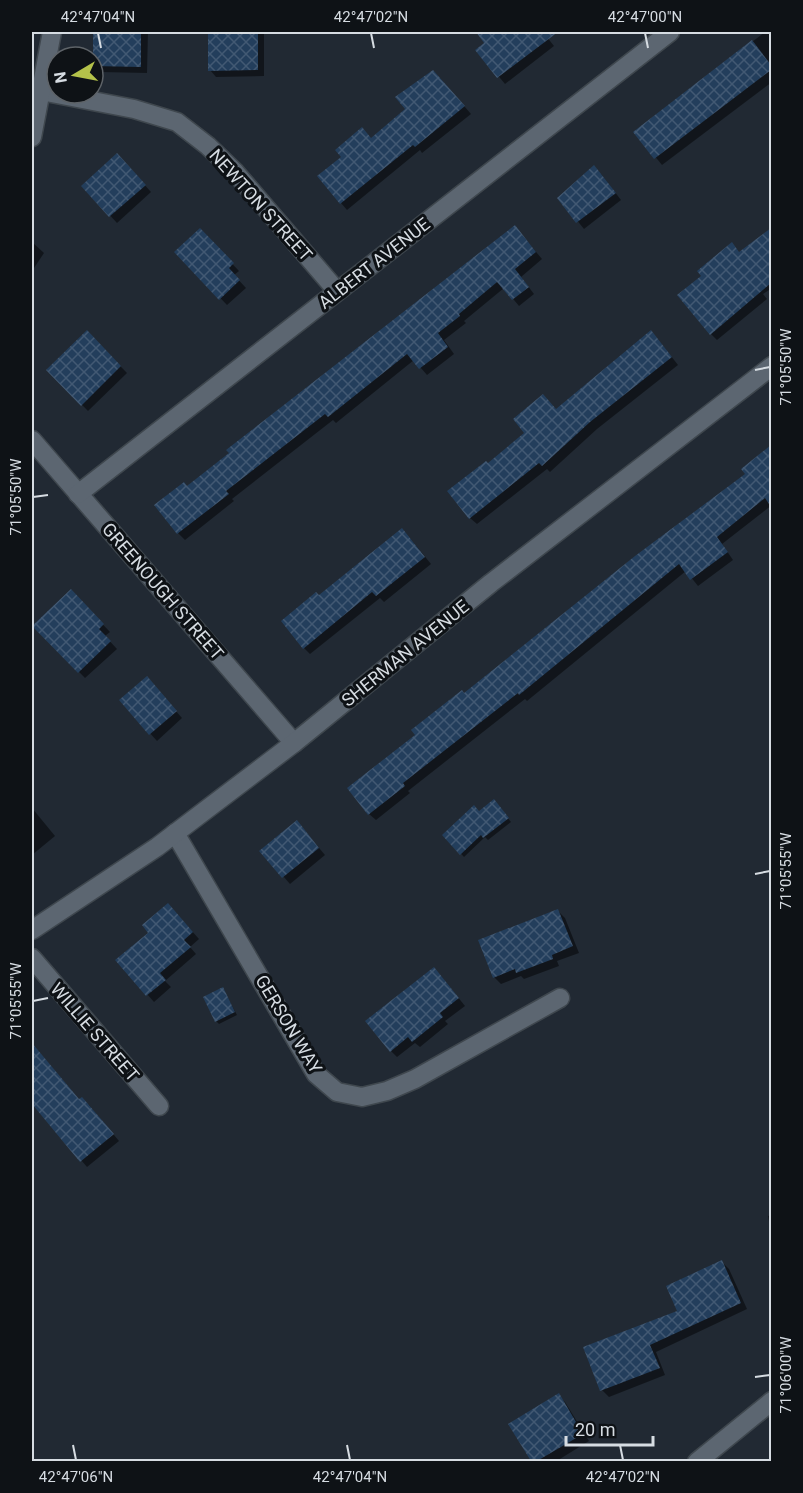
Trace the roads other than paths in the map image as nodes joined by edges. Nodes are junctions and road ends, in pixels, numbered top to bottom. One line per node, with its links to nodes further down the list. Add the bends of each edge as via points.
1 (52, 32): 3 (street)
2 (670, 32): 5 (street, ALBERT AVENUE)
3 (40, 91): 4 (street); 5 (street, NEWTON STREET, via 134,109 177,122 234,172)
4 (32, 137)
5 (337, 291): 8 (street, ALBERT AVENUE)
6 (771, 366): 9 (street, SHERMAN AVENUE)
7 (32, 440): 8 (street, GREENOUGH STREET)
8 (78, 494): 9 (street, GREENOUGH STREET)
9 (294, 742): 10 (street, SHERMAN AVENUE)
10 (175, 833): 11 (street, SHERMAN AVENUE); 13 (street, GERSON WAY, via 316,1074 337,1092 362,1097 387,1091)
11 (32, 930)
12 (32, 958): 14 (street, WILLIE STREET)
13 (560, 998)
14 (159, 1106)
15 (771, 1401): 16 (street)
16 (697, 1461)

